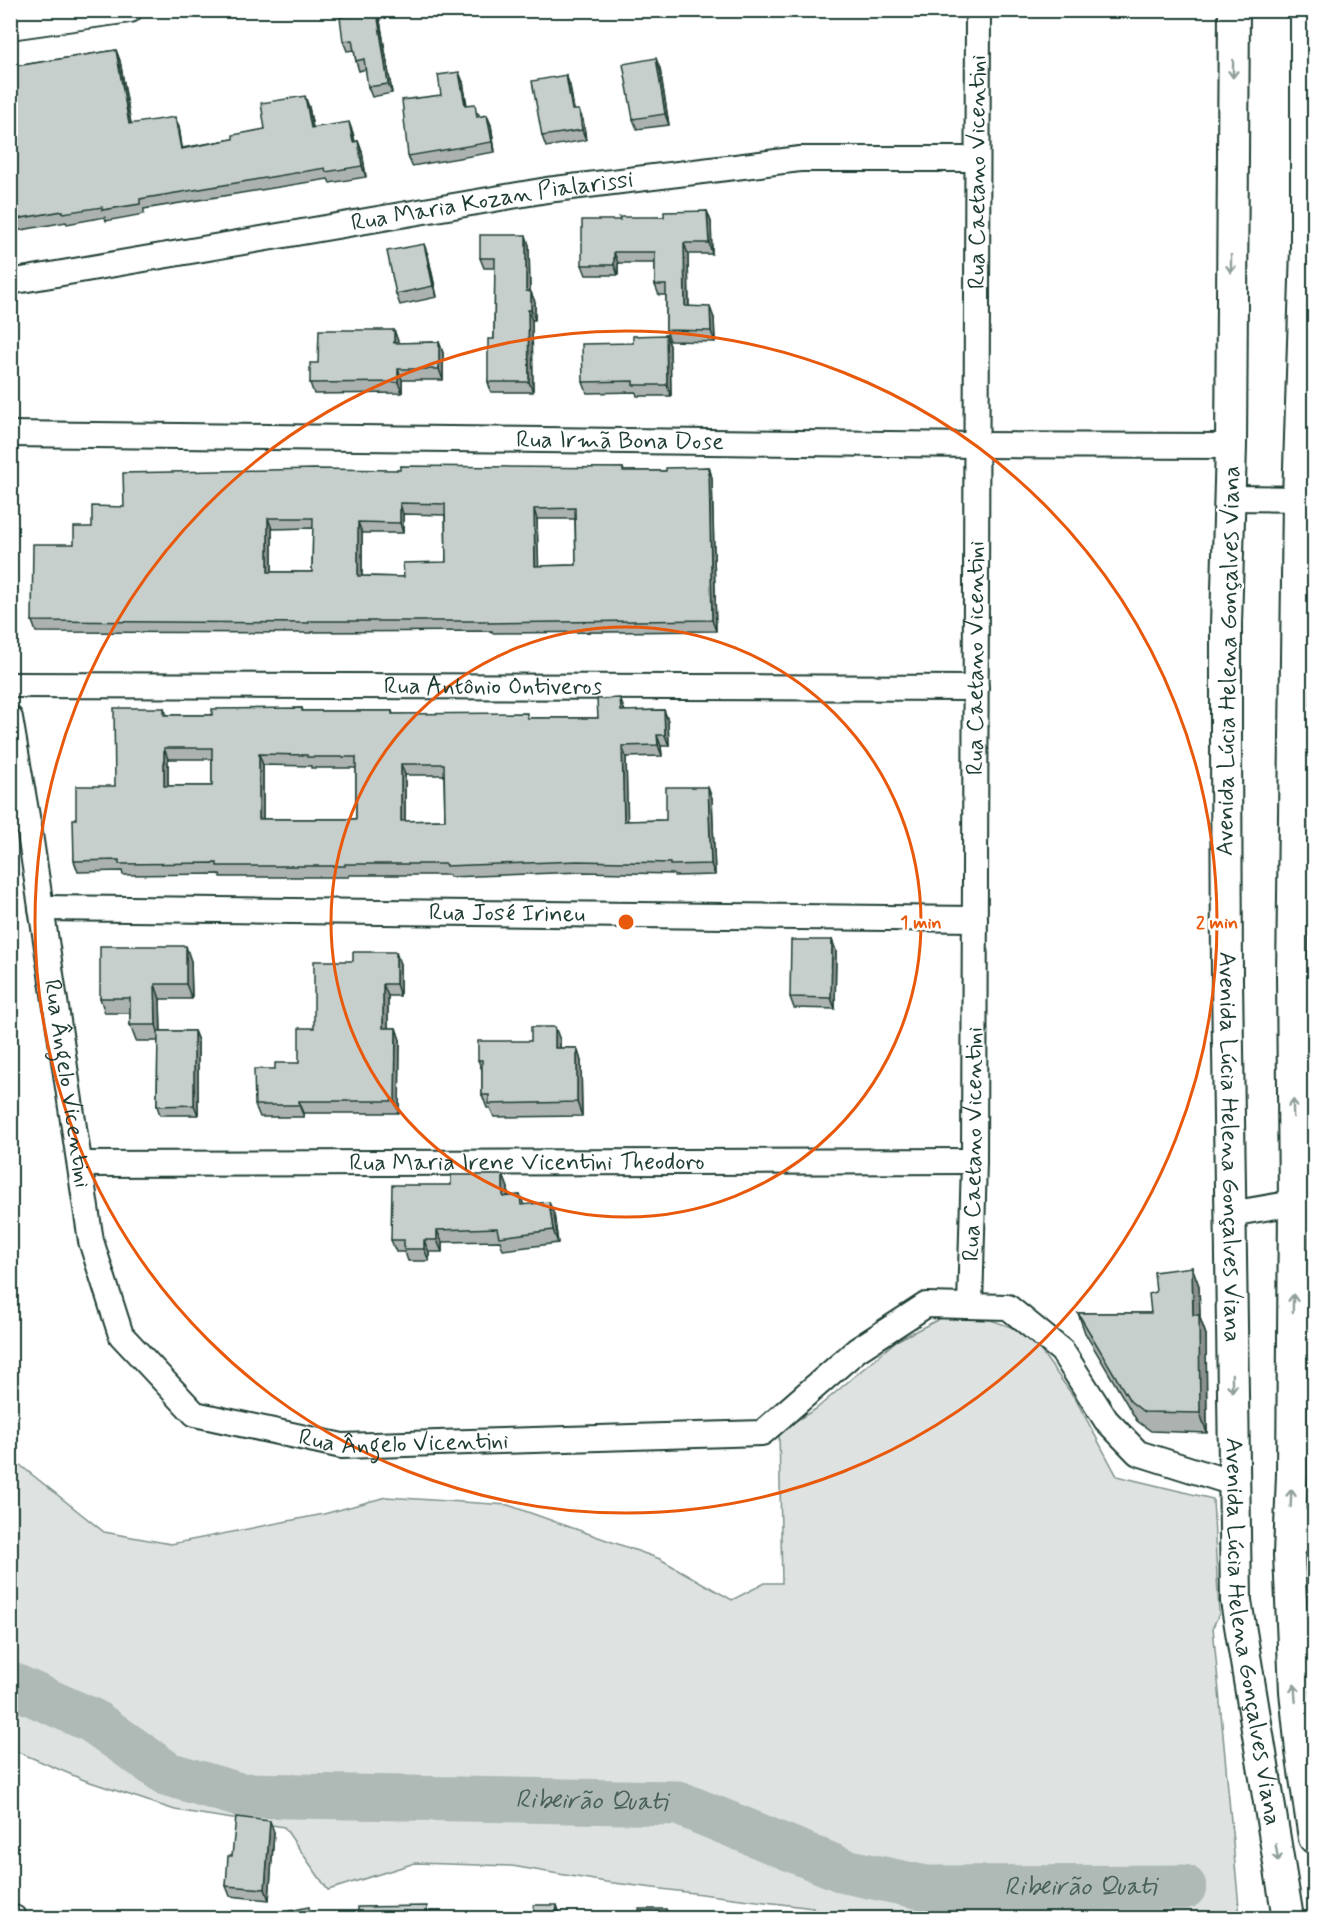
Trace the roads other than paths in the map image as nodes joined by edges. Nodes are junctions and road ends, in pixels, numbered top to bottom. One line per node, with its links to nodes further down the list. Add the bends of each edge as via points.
1 (130, 10): 6 (street)
2 (978, 10): 7 (street, Rua Caetano Vicentini)
3 (1234, 10): 12 (street, Avenida Lúcia Helena Gonçalves Viana, one-way to 12)
4 (1306, 11): 5 (street); 8 (street, Avenida Lúcia Helena Gonçalves Viana)
5 (1314, 11)
6 (10, 27)
7 (977, 159): 9 (street, Rua Maria Kozan Pialarissi, via 800,159 547,190); 11 (street, Rua Caetano Vicentini)
8 (1310, 249): 14 (street, Avenida Lúcia Helena Gonçalves Viana)
9 (10, 282)
10 (10, 434): 11 (street, Rua Irmã Bona Dose)
11 (976, 445): 12 (street, Rua Irmã Bona Dose); 16 (street, Rua Caetano Vicentini)
12 (1231, 446): 13 (street, Avenida Lúcia Helena Gonçalves Viana)
13 (1230, 498): 14 (street); 25 (street, Avenida Lúcia Helena Gonçalves Viana, via 1226,625)
14 (1306, 499): 18 (street, Avenida Lúcia Helena Gonçalves Viana)
15 (10, 685): 16 (street, Rua Antônio Ontiveros)
16 (976, 688): 20 (street, Rua Caetano Vicentini)
17 (10, 718): 19 (street, Rua Ângelo Vicentini)
18 (1305, 736): 21 (street, Avenida Lúcia Helena Gonçalves Viana)
19 (41, 908): 20 (street, Rua José Irineu); 23 (street, Rua Ângelo Vicentini)
20 (975, 919): 22 (street, Rua Caetano Vicentini)
21 (1303, 976): 24 (street, Avenida Lúcia Helena Gonçalves Viana, one-way to 21)
22 (974, 1161): 23 (street, Rua Maria Irene Vicentini Theodoro); 26 (street, Rua Caetano Vicentini)
23 (80, 1164): 26 (street, Rua Ângelo Vicentini, via 91,1240 121,1335 195,1414 342,1446 762,1433 857,1350 926,1305)
24 (1304, 1203): 25 (street); 29 (street, Avenida Lúcia Helena Gonçalves Viana, one-way to 24)
25 (1230, 1214): 27 (street, Avenida Lúcia Helena Gonçalves Viana, one-way to 27)
26 (970, 1306): 27 (street, Rua Ângelo Vicentini, via 1008,1307 1062,1351 1107,1420 1138,1453)
27 (1233, 1483): 31 (street, Avenida Lúcia Helena Gonçalves Viana, one-way to 31, via 1236,1601)
28 (1314, 1519): 29 (street)
29 (1288, 1555): 30 (street, Avenida Lúcia Helena Gonçalves Viana, one-way to 29, via 1295,1691)
30 (1314, 1838)
31 (1288, 1918)

